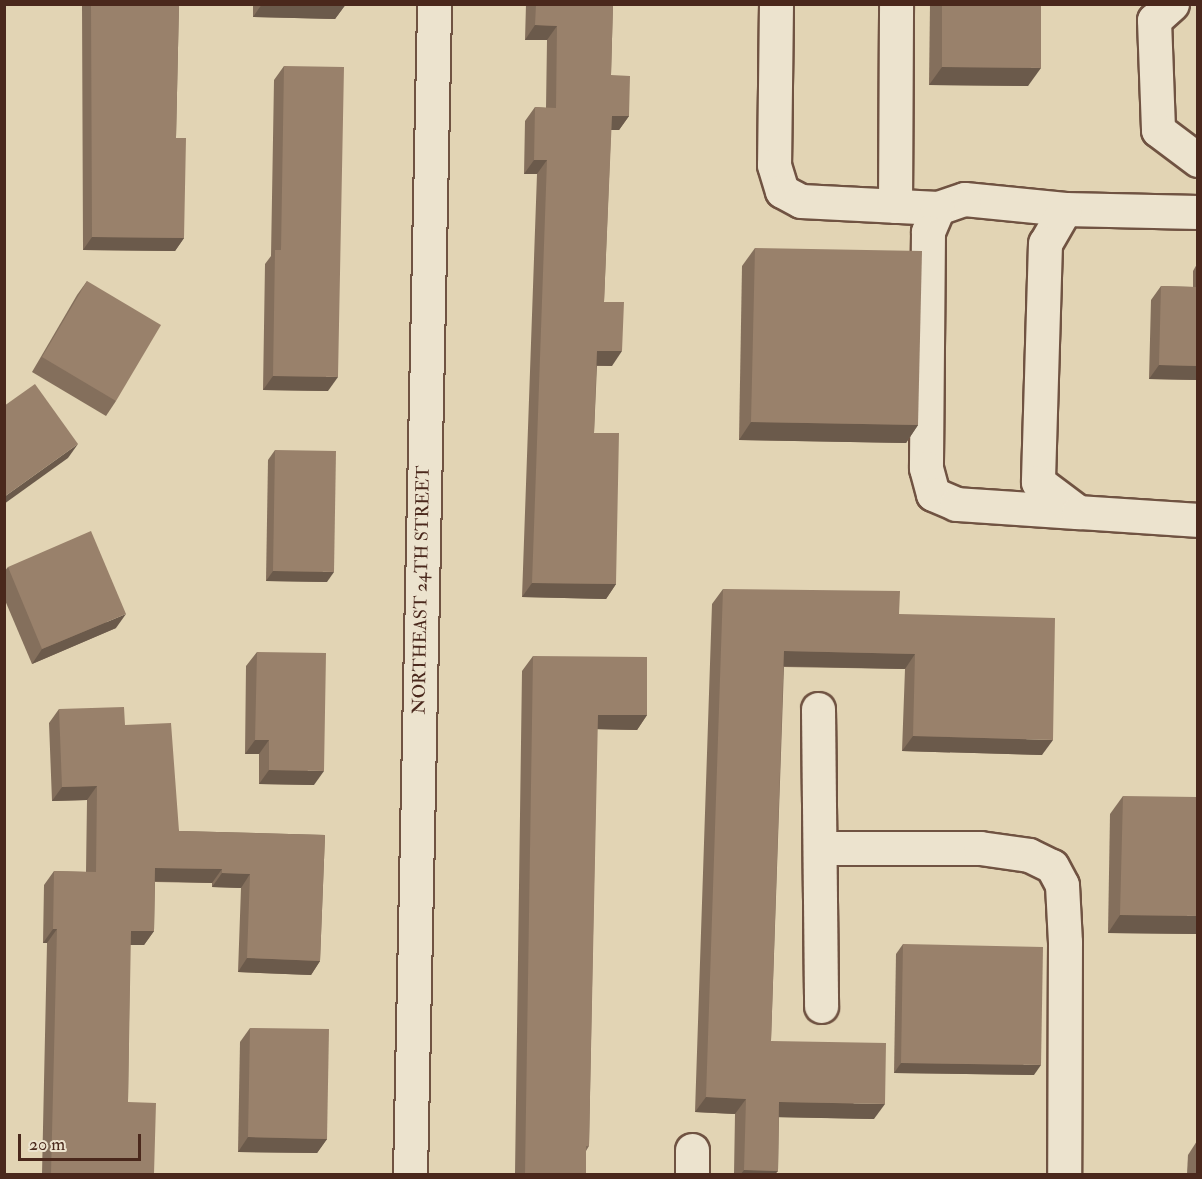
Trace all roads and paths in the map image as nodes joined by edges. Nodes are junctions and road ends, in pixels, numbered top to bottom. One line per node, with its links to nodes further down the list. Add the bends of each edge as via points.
1 (434, 4): 15 (street, NORTHEAST 24TH STREET)
2 (776, 4): 6 (street, via 774,165 782,190 801,201)
3 (896, 4): 6 (street)
4 (1172, 4): 5 (street, via 1154,20 1158,130)
5 (1197, 160)
6 (895, 206): 7 (street)
7 (938, 208): 8 (street, via 964,198); 10 (street, via 928,232 926,468 933,494 956,504)
8 (1065, 209): 9 (street); 10 (street, via 1045,243 1038,482)
9 (1197, 212)
10 (1077, 512): 11 (street)
11 (1197, 520)
12 (818, 709): 13 (street)
13 (820, 848): 14 (street); 16 (street, via 980,848 1029,855 1052,866 1062,885 1065,942)
14 (821, 1006)
15 (410, 1174)
16 (1064, 1174)

